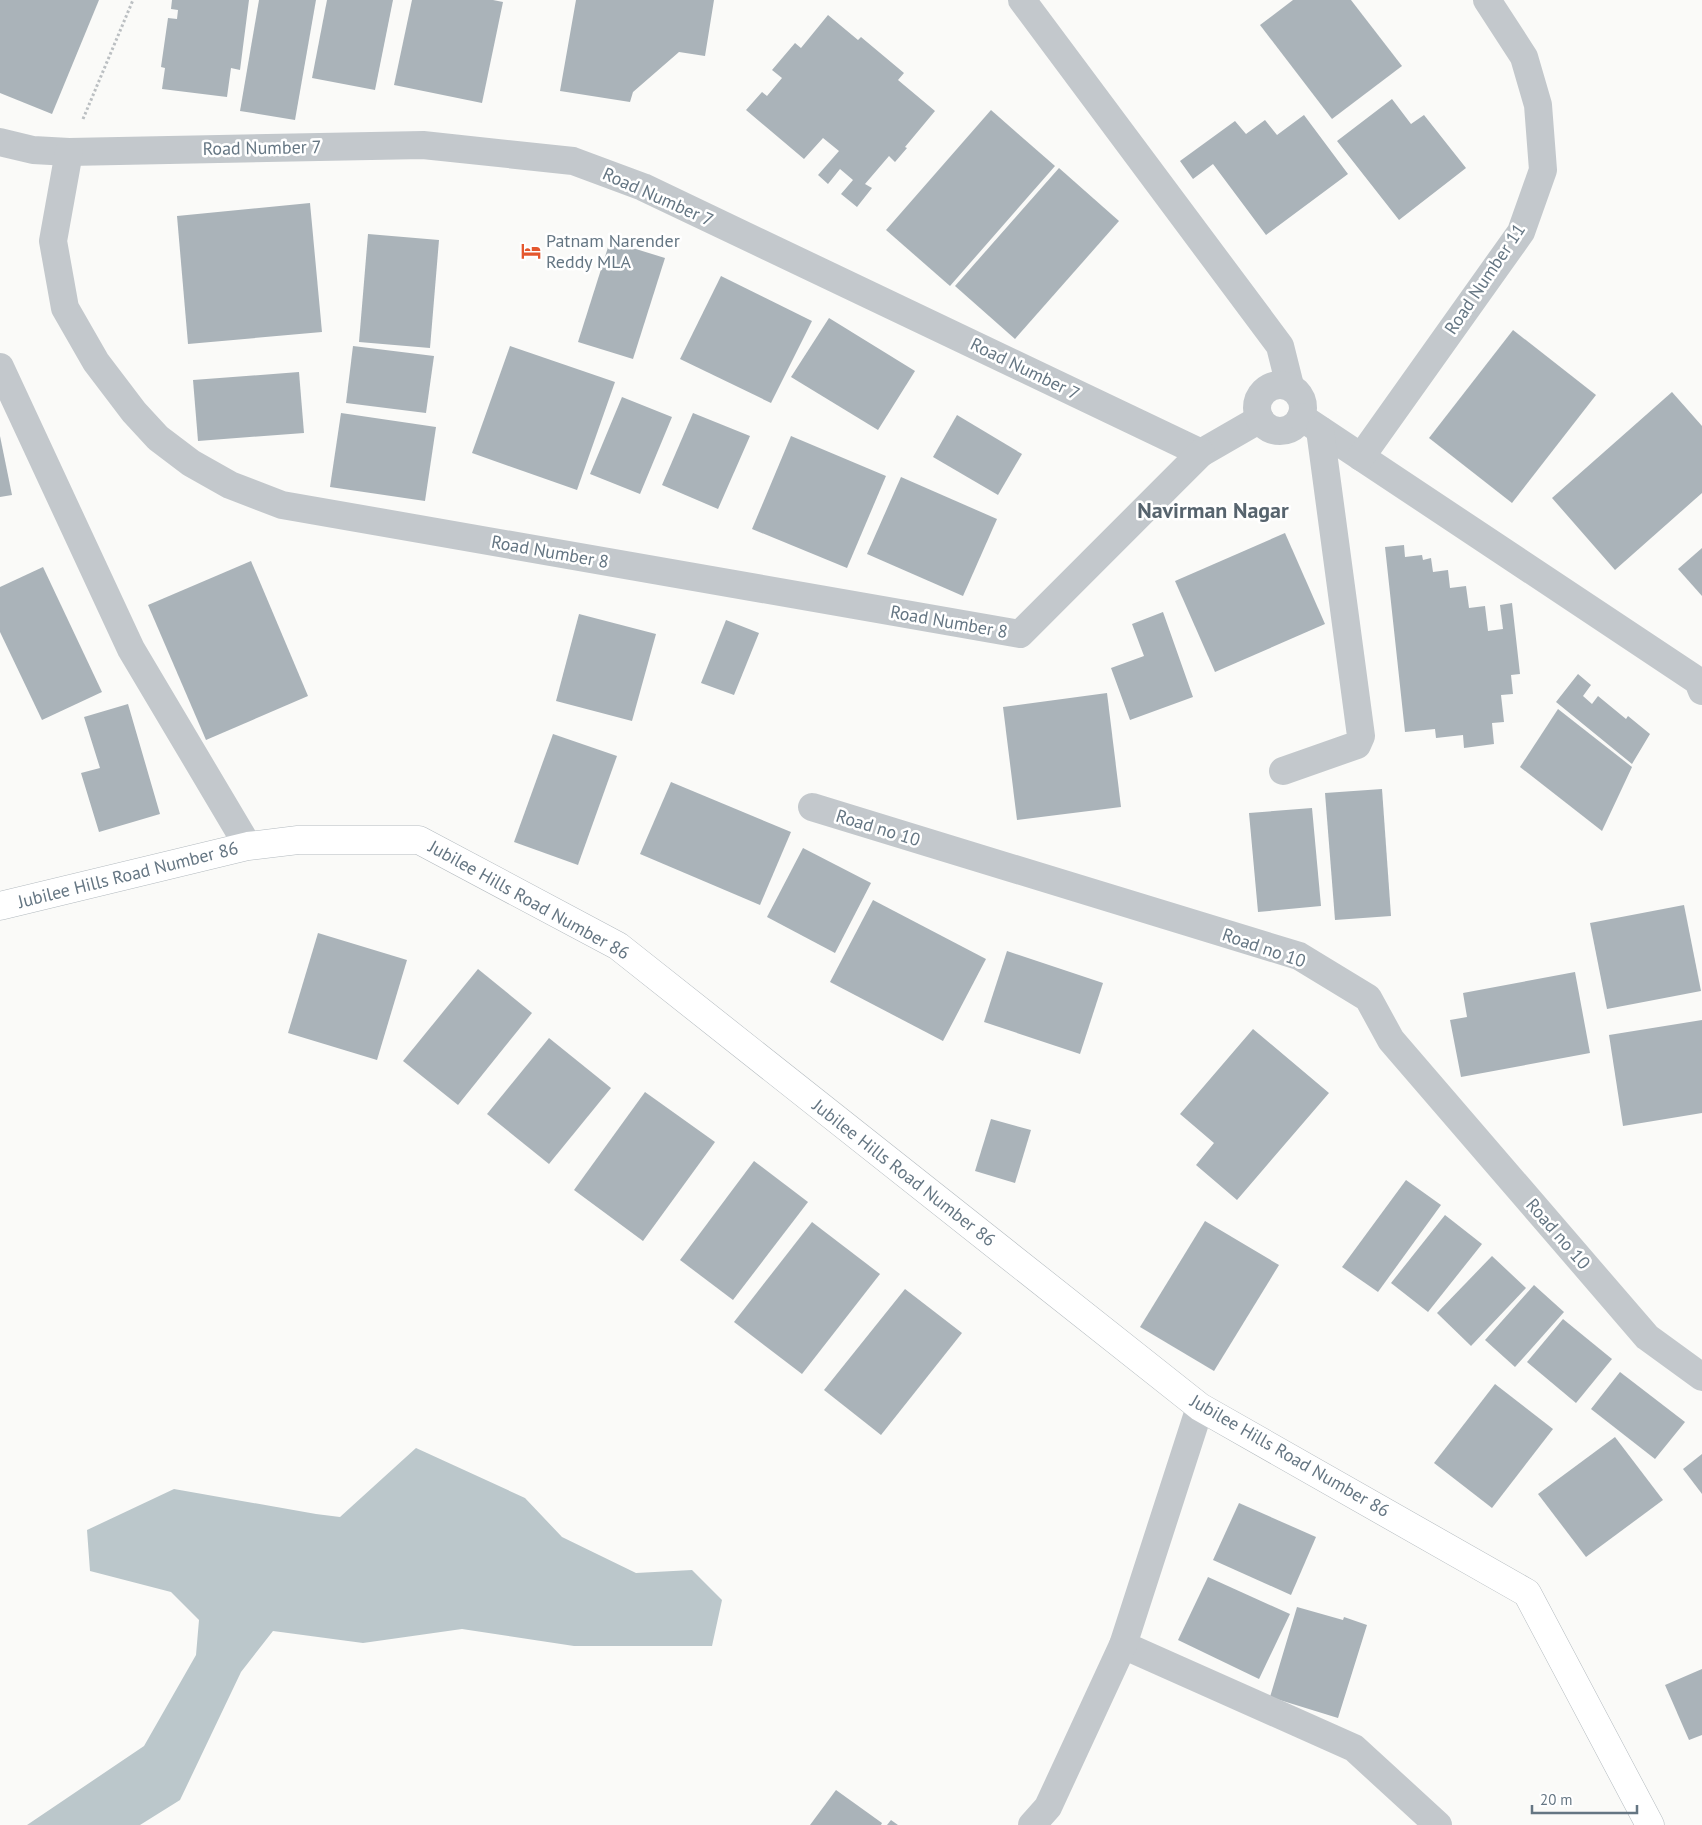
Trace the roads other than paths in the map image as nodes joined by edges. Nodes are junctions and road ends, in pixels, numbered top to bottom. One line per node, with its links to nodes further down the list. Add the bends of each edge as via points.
1 (1022, 0): 6 (street, via 1280,346)
2 (1487, 0): 10 (street, Road Number 11, via 1524,57 1538,105 1543,170 1521,232)
3 (0, 142): 4 (street, Road Number 7, via 33,150)
4 (69, 152): 9 (street, Road Number 7, via 422,145 573,161 643,187); 9 (street, Road Number 8, via 54,241 65,308 96,362 158,438 191,463 230,485 282,505 1020,634)
5 (0, 367): 14 (street, via 130,649)
6 (1290, 386): 7 (street, via 1278,384 1264,390 1256,405); 8 (street, via 1300,395 1303,410)
7 (1260, 420): 8 (street, via 1270,430 1285,431 1298,423); 9 (street)
8 (1311, 423): 10 (street); 12 (street, via 1361,736 1357,745)
9 (1200, 453)
10 (1361, 457): 11 (street, via 1698,681)
11 (1702, 690)
12 (1283, 770)
13 (812, 807): 16 (street, Road no 10, via 1299,956 1368,998 1391,1040 1647,1337)
14 (248, 846): 15 (street, Jubilee Hills Road Number 86); 17 (street, Jubilee Hills Road Number 86, via 298,840 419,840 618,946)
15 (0, 906)
16 (1702, 1377)
17 (1200, 1407): 18 (street); 21 (street, Jubilee Hills Road Number 86, via 1527,1593)
18 (1123, 1645): 19 (street, via 1048,1807); 20 (street, via 1354,1748)
19 (1032, 1825)
20 (1438, 1825)
21 (1650, 1825)

